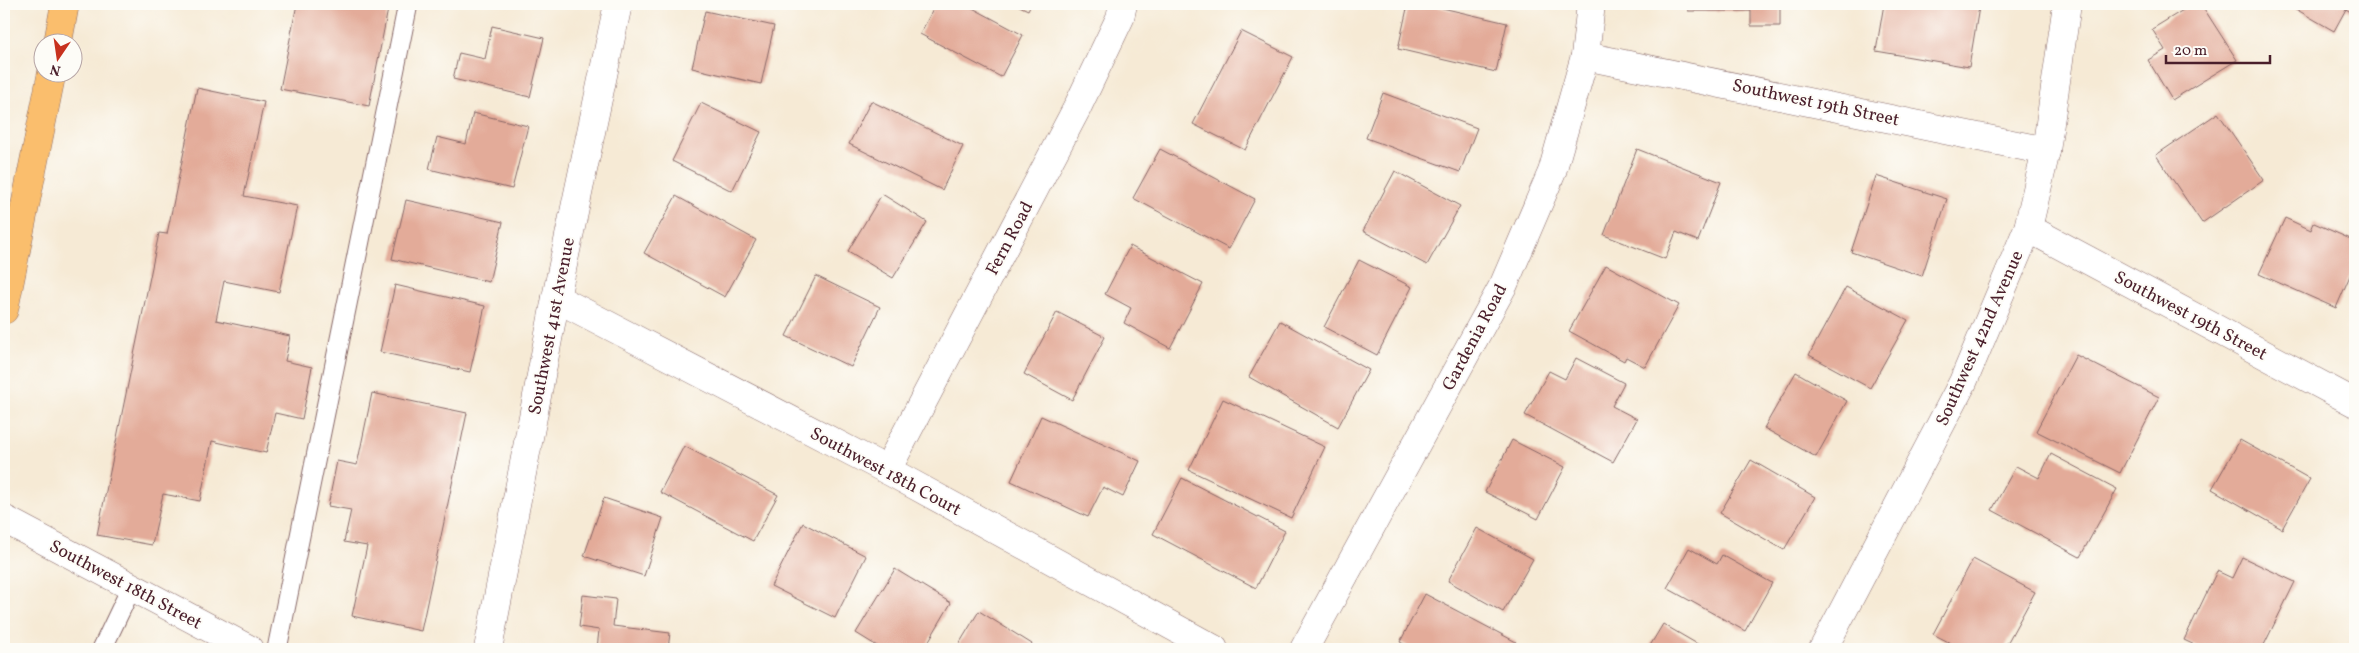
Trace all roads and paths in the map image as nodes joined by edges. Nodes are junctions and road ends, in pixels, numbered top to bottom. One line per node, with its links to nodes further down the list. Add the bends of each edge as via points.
1 (66, 4): 7 (main road)
2 (408, 4): 20 (lane)
3 (618, 4): 12 (street, Southwest 41st Avenue)
4 (1123, 4): 15 (street, Fern Road, via 1120,18 1076,110)
5 (1591, 4): 8 (street, Gardenia Road)
6 (2067, 4): 10 (street, Southwest 42nd Avenue)
7 (60, 32)
8 (1585, 56): 10 (street, Southwest 19th Street); 23 (street, Gardenia Road, via 1552,172 1504,284)
9 (50, 82): 13 (main road)
10 (2046, 150): 11 (street, Southwest 42nd Avenue)
11 (2028, 228): 14 (street, Southwest 19th Street); 24 (street, Southwest 42nd Avenue, via 1963,382)
12 (556, 298): 15 (street, Southwest 18th Court); 21 (street, Southwest 41st Avenue)
13 (4, 310)
14 (2355, 403)
15 (887, 470): 22 (street, Southwest 18th Court)
16 (4, 519): 17 (street, Southwest 18th Street)
17 (132, 586): 18 (lane); 19 (street, Southwest 18th Street)
18 (102, 649)
19 (249, 649)
20 (277, 649)
21 (488, 649)
22 (1214, 649)
23 (1304, 649)
24 (1823, 649)

